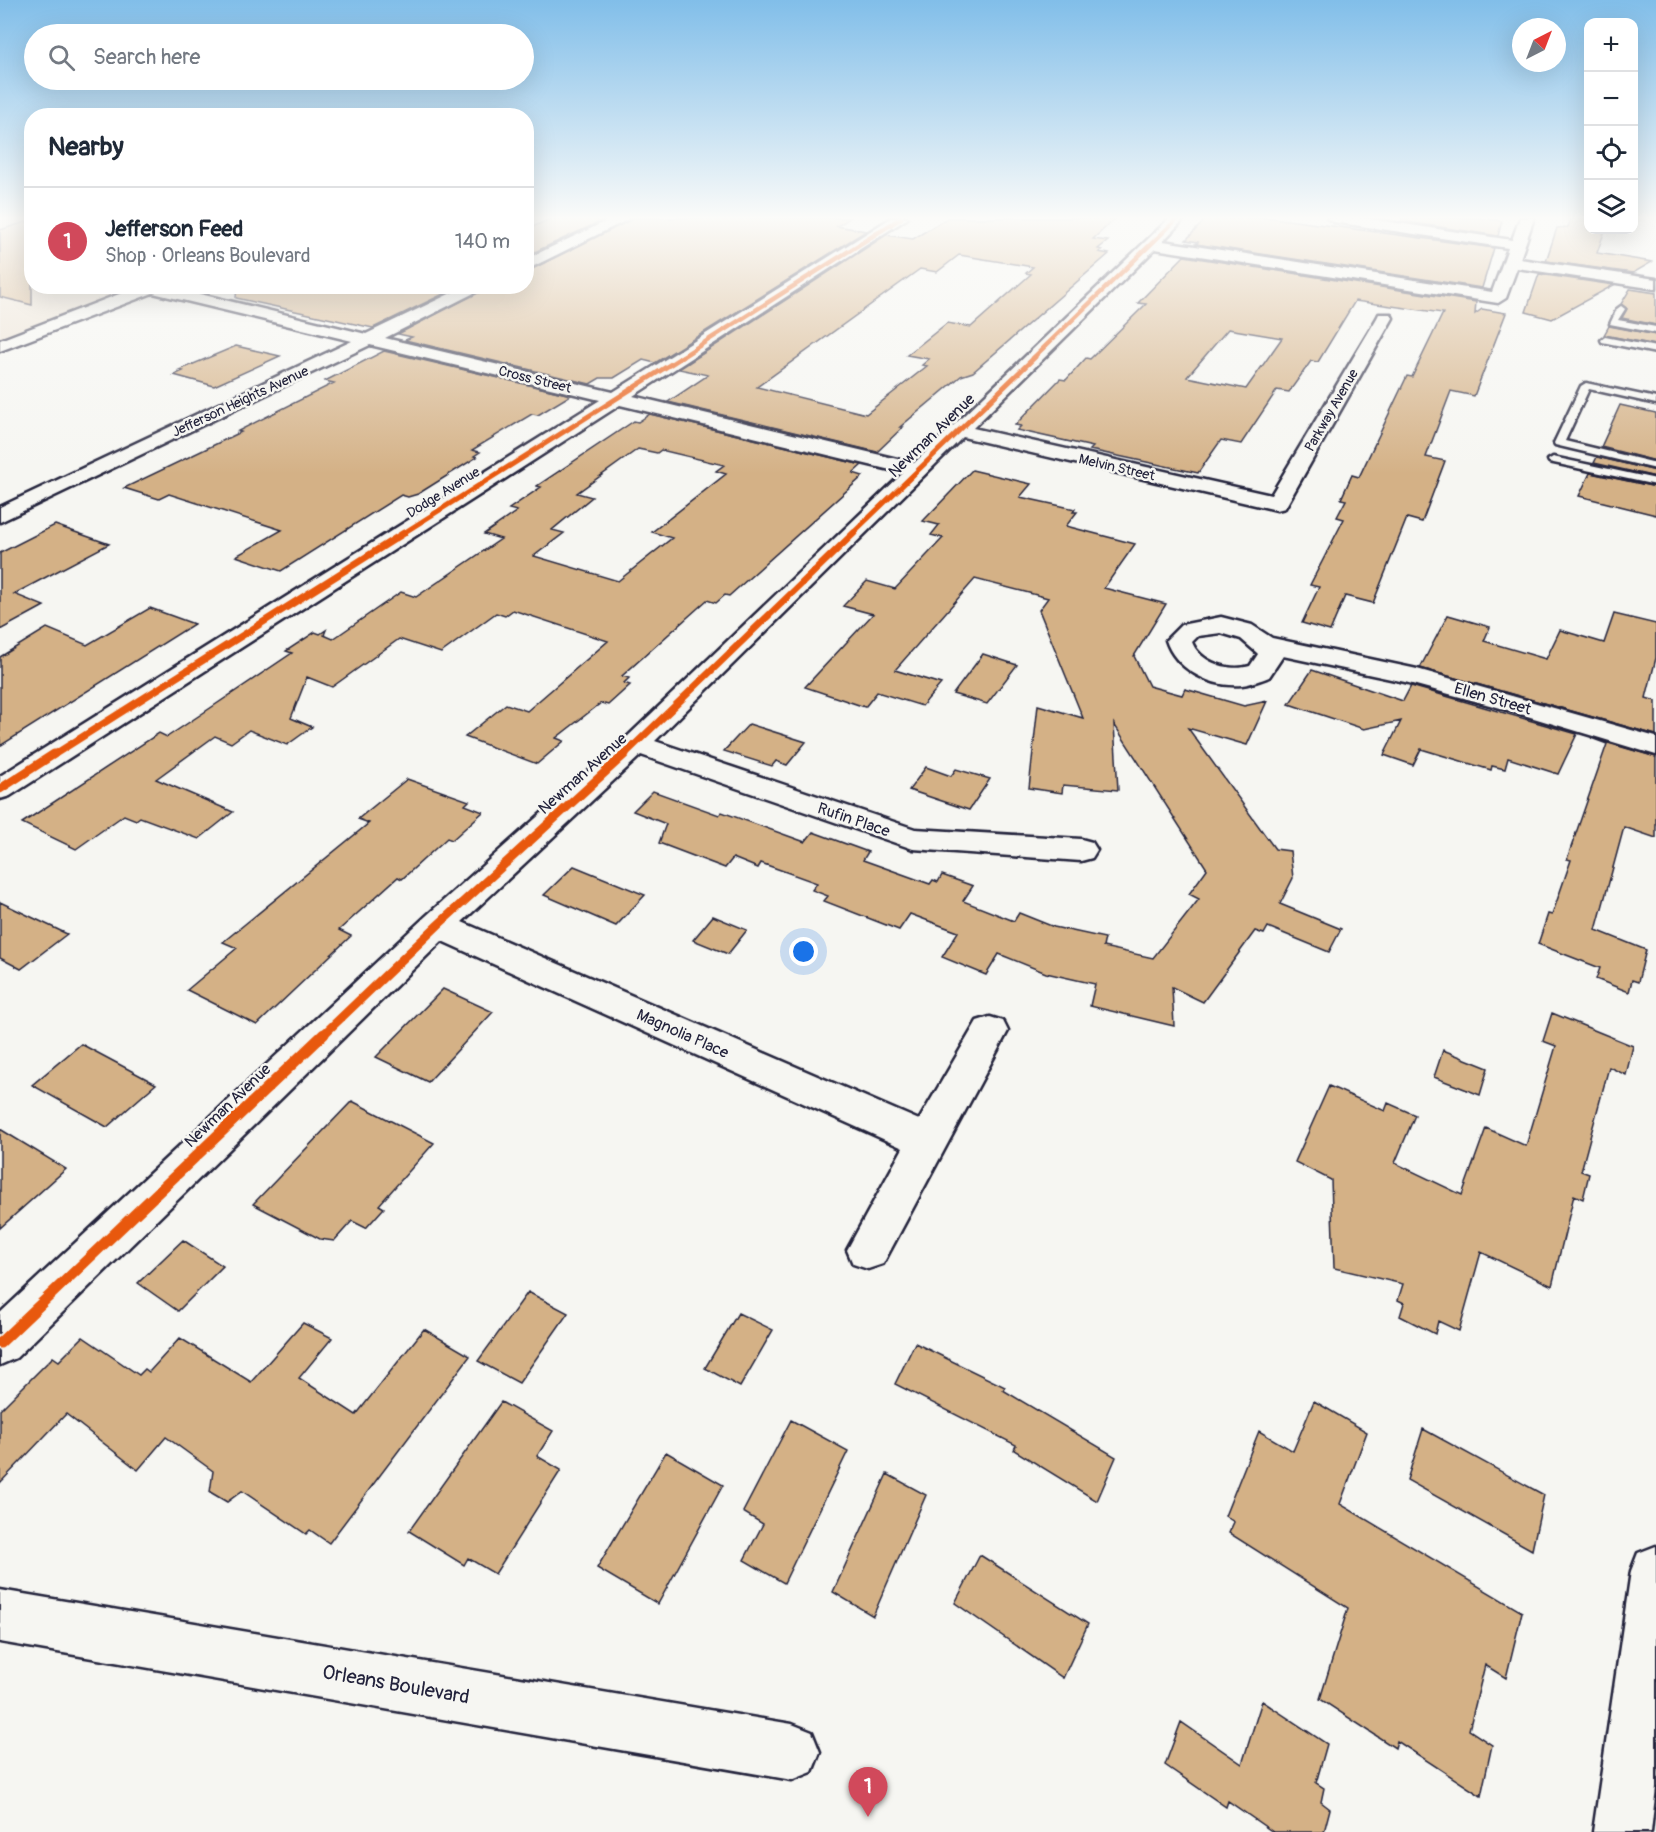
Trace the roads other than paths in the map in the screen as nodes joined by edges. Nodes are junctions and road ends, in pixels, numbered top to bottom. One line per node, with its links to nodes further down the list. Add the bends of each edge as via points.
1 (110, 303): 11 (street)
2 (222, 303): 9 (street, Cross Street)
3 (444, 303): 9 (street, Jefferson Heights Avenue)
4 (767, 303): 13 (street, Dodge Avenue)
5 (1089, 303): 15 (street, Newman Avenue)
6 (1621, 309): 8 (lane, via 1613,322)
7 (1385, 318): 20 (street, Parkway Avenue)
8 (1656, 330)
9 (370, 339): 13 (street, Cross Street); 21 (street, Jefferson Heights Avenue)
10 (1605, 340): 12 (lane)
11 (4, 342)
12 (1656, 350)
13 (617, 399): 18 (street, Cross Street); 25 (street, Dodge Avenue)
14 (1656, 400): 17 (lane, via 1586,386 1559,443)
15 (957, 430): 18 (street, Newman Avenue); 20 (street, Melvin Street)
16 (1553, 460): 19 (lane)
17 (1656, 466)
18 (917, 470): 23 (street, Newman Avenue)
19 (1656, 482)
20 (1277, 503)
21 (0, 515)
22 (1265, 644): 24 (street, Ellen Street, via 1408,675)
23 (636, 744): 26 (street, Rufin Place, via 913,839); 27 (street, Newman Avenue)
24 (1656, 746)
25 (0, 789)
26 (1081, 850)
27 (438, 925): 29 (street, Magnolia Place); 31 (street, Newman Avenue)
28 (990, 1031): 29 (street)
29 (927, 1141): 30 (street)
30 (868, 1250)
31 (0, 1343)
32 (1656, 1571): 34 (street)
33 (0, 1616): 35 (street, Orleans Boulevard)
34 (1646, 1728): 36 (street)
35 (792, 1752)
36 (1622, 1832)

